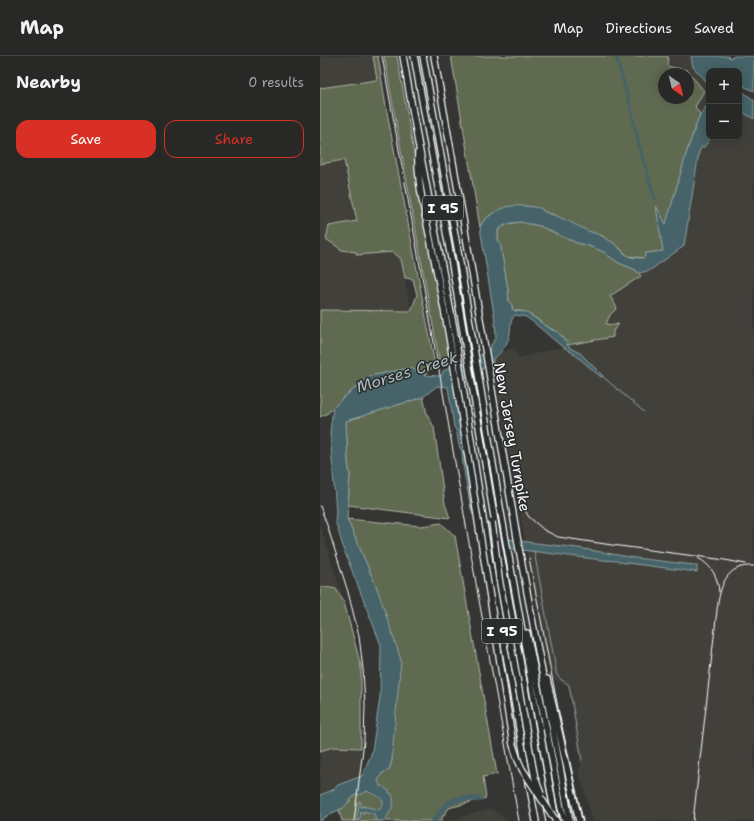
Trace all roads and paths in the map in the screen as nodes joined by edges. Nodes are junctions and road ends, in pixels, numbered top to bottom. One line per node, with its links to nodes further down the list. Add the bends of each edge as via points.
1 (403, 56): 5 (highway, I 95)
2 (414, 56): 6 (highway, New Jersey Turnpike / I 95, via 443,212)
3 (424, 56): 8 (highway, New Jersey Turnpike / I 95, via 500,507)
4 (434, 56): 7 (highway, New Jersey Turnpike / I 95)
5 (418, 142): 9 (highway, bridge, via 422,195 453,361 514,749 522,769); 10 (highway, I 95, via 454,329 489,558)
6 (493, 513): 9 (highway, bridge, via 491,516 499,578 534,773); 11 (highway, New Jersey Turnpike / I 95)
7 (537, 640): 14 (highway, New Jersey Turnpike / I 95); 15 (highway)
8 (526, 642): 12 (highway, New Jersey Turnpike / I 95); 13 (highway)
9 (553, 815): 12 (highway, bridge)
10 (536, 821)
11 (549, 821)
12 (556, 821)
13 (565, 821)
14 (570, 821)
15 (579, 821)

